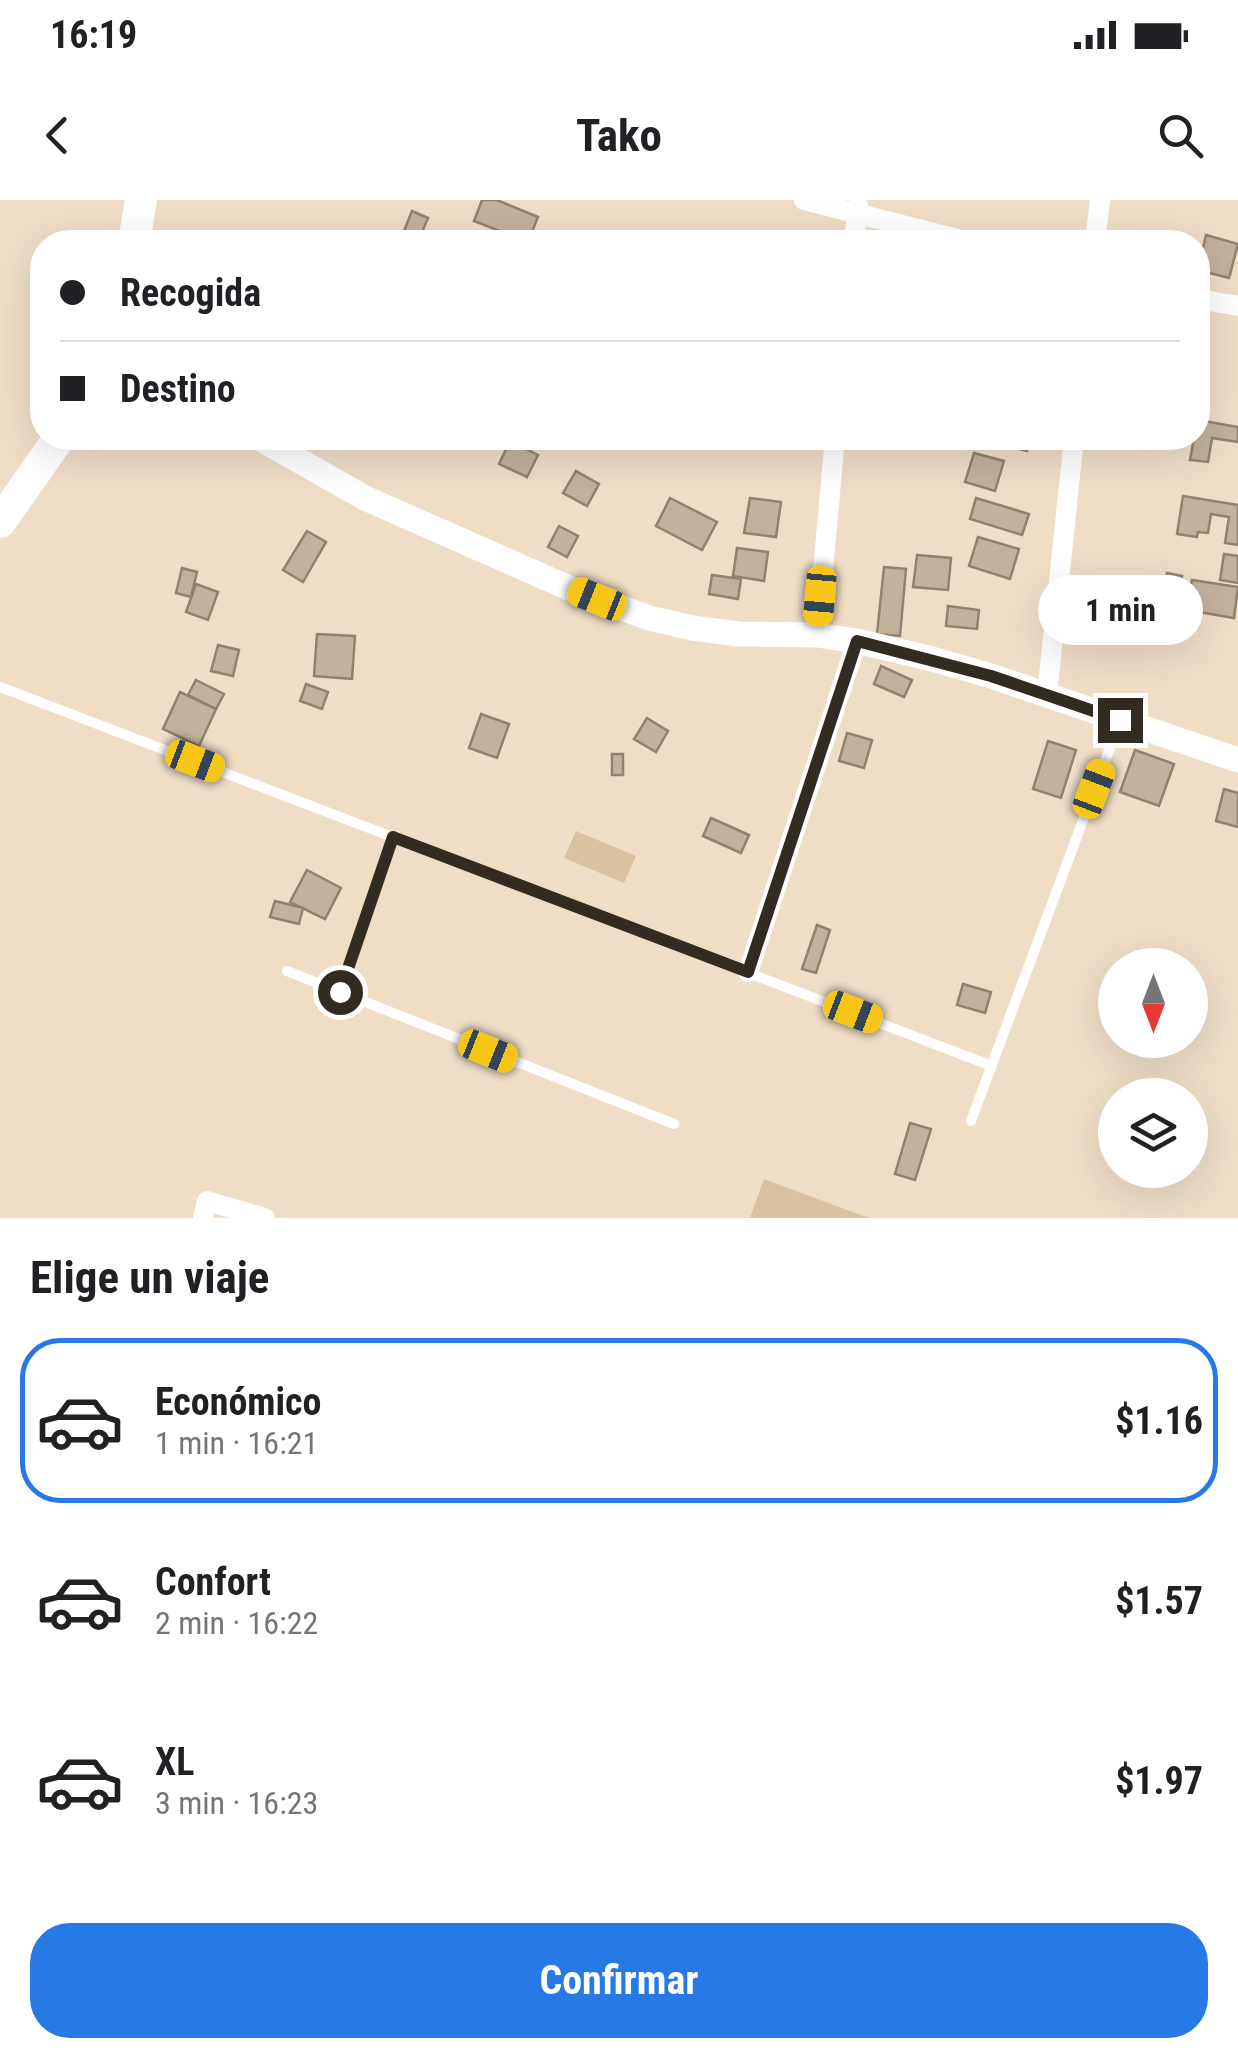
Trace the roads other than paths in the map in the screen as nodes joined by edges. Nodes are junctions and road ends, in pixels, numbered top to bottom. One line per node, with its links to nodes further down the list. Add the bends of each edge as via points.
1 (141, 200): 5 (main road)
2 (804, 200): 4 (street)
3 (1100, 200): 7 (street)
4 (858, 207): 6 (street)
5 (136, 230)
6 (931, 230)
7 (1096, 230)
8 (1210, 301): 9 (street)
9 (1238, 306)
10 (51, 450): 14 (main road)
11 (280, 450): 15 (street, via 365,498 632,612 708,630)
12 (835, 450): 15 (street)
13 (1073, 450): 18 (street)
14 (0, 522)
15 (816, 635): 16 (street)
16 (857, 641): 18 (street); 23 (street)
17 (0, 687): 21 (lane)
18 (1047, 695): 19 (street)
19 (1120, 720): 20 (street); 25 (lane)
20 (1238, 760)
21 (393, 837): 23 (lane); 24 (lane)
22 (287, 971): 24 (lane)
23 (748, 972): 25 (lane)
24 (340, 992): 27 (lane)
25 (992, 1066): 26 (lane)
26 (972, 1121)
27 (674, 1124)
28 (202, 1218): 29 (street, via 208,1201)
29 (265, 1218)

